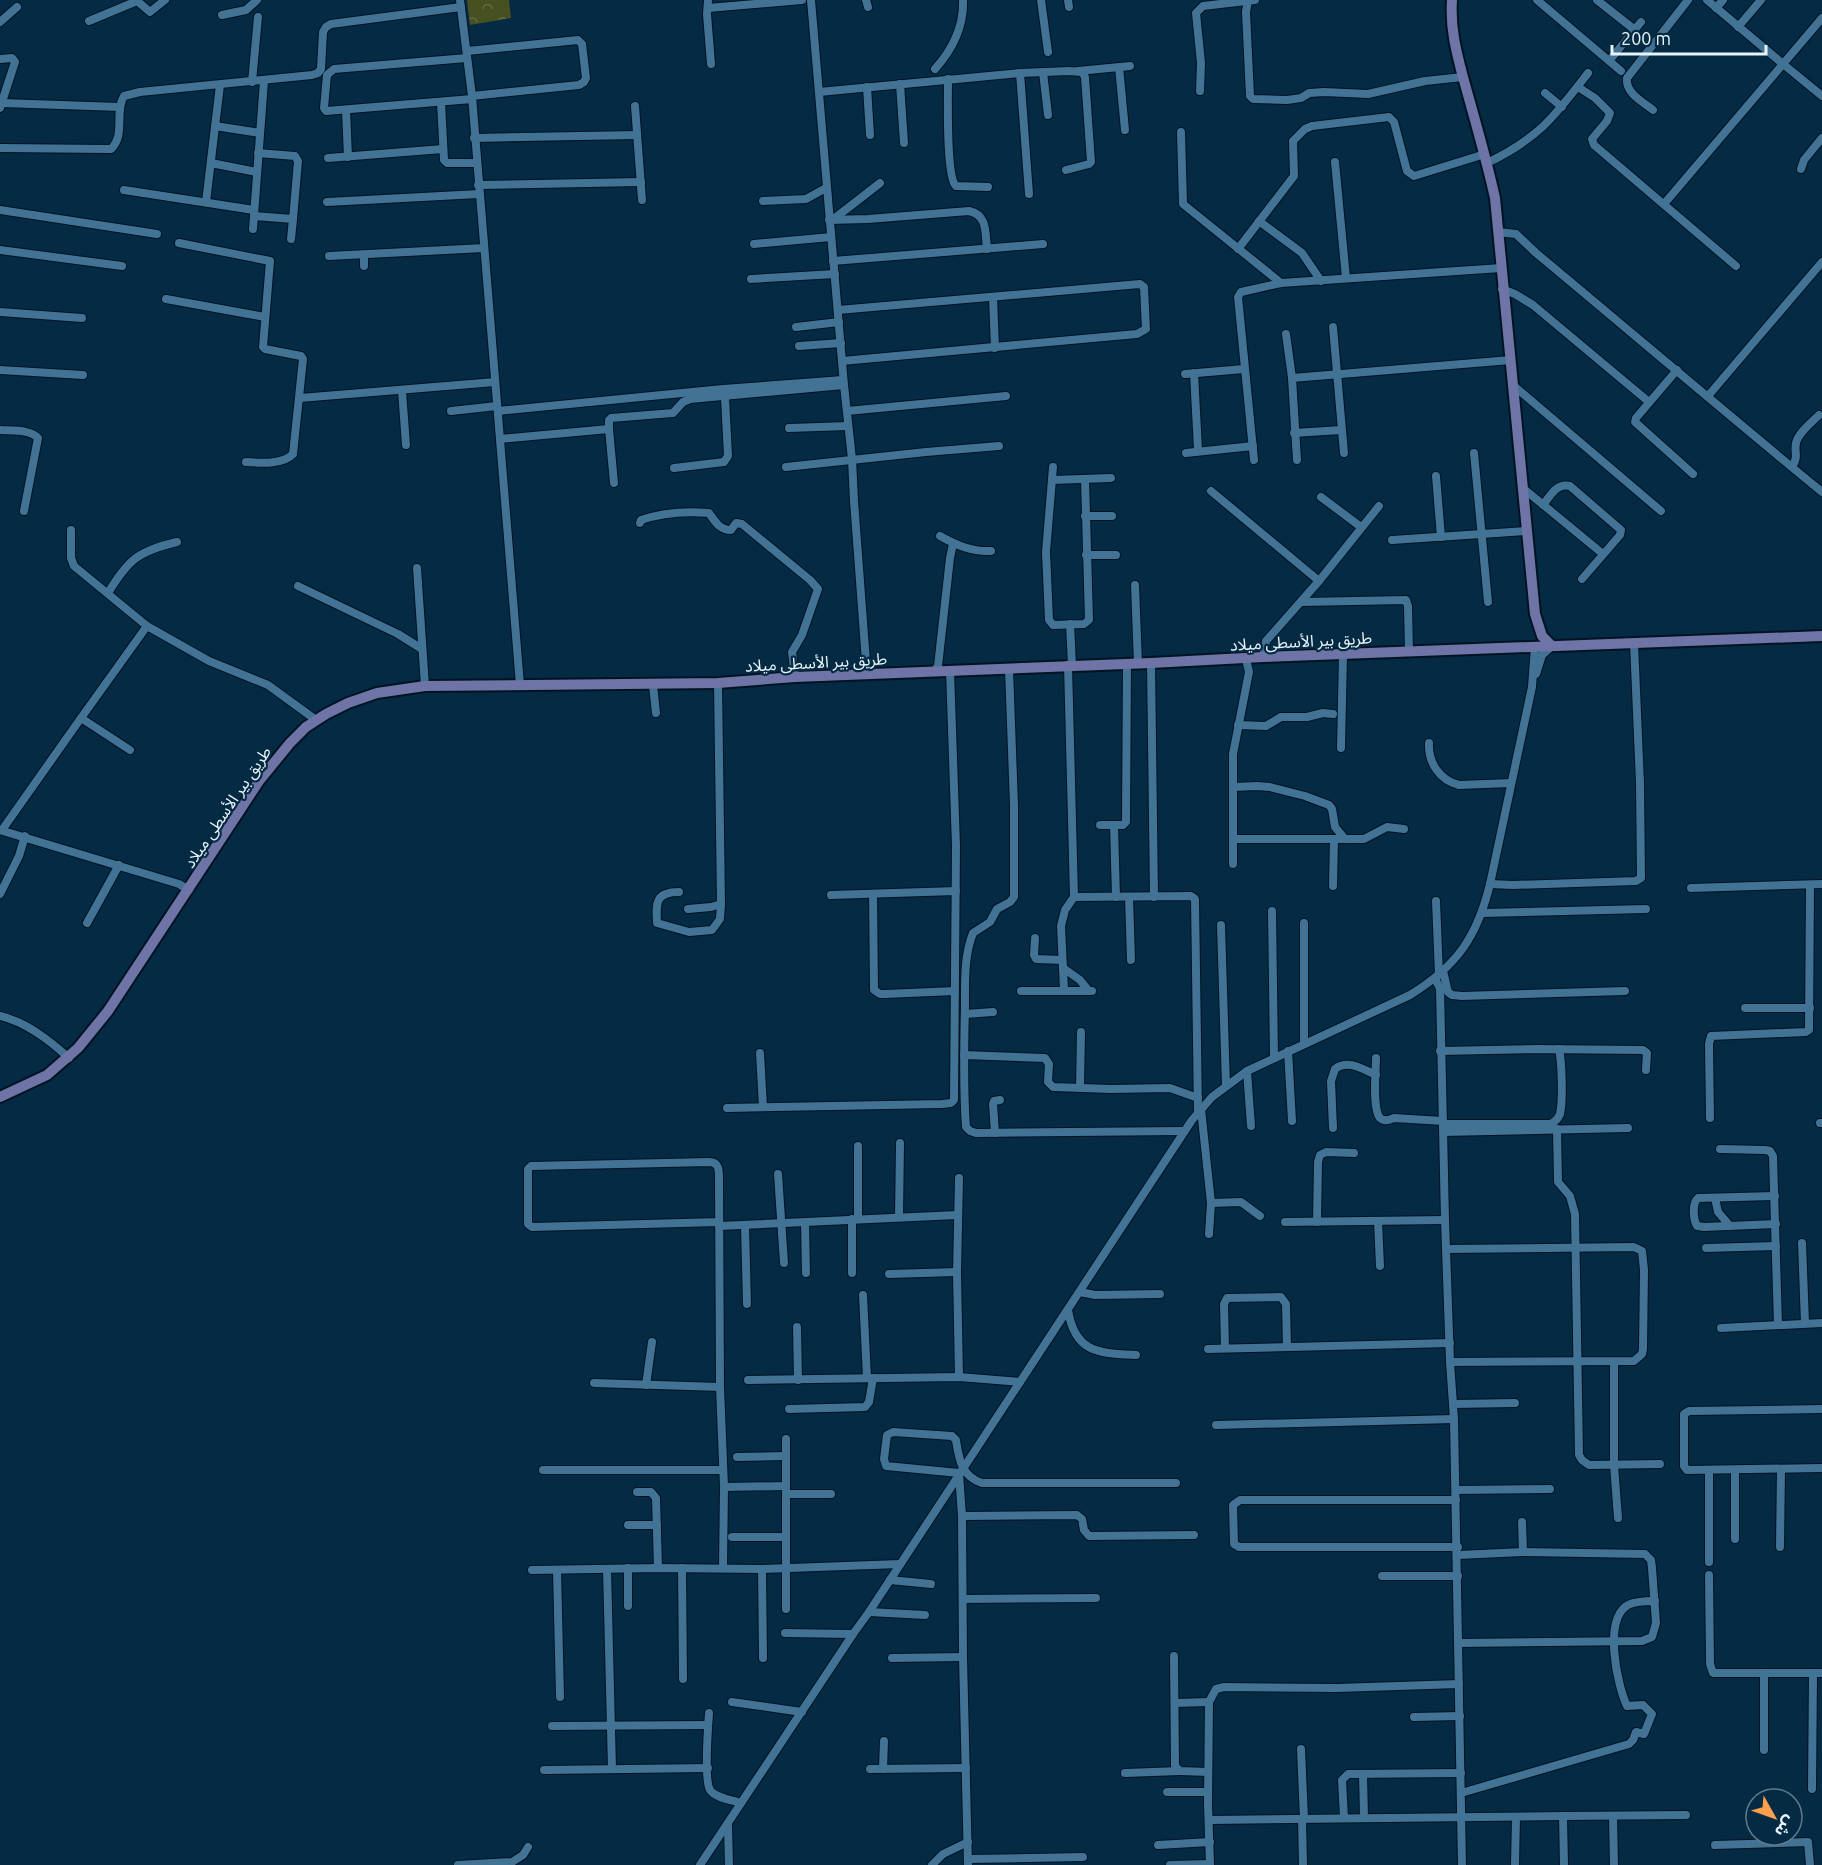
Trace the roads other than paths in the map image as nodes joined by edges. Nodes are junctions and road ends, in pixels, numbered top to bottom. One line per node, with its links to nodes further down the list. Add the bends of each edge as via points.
1 (136, 0): 2 (street, via 150,12); 24 (street)
2 (165, 0)
3 (257, 0): 21 (street, via 246,10)
4 (802, 0): 18 (street)
5 (811, 0): 52 (street)
6 (963, 0): 37 (street, via 956,37)
7 (1041, 0): 29 (street)
8 (1255, 0): 16 (street)
9 (1452, 0): 43 (main road, via 1453,36)
10 (1537, 0): 32 (street)
11 (1597, 0): 28 (street)
12 (1688, 0): 62 (street, via 1627,78 1629,90)
13 (1707, 0): 20 (street)
14 (1723, 0): 20 (street)
15 (1761, 0): 27 (street)
16 (1248, 1): 43 (street, via 1253,99 1301,98 1324,92 1368,94); 51 (street, via 1203,6 1197,11)
17 (461, 3): 30 (street); 45 (street, via 331,24 323,32 318,73)
18 (708, 4): 33 (street)
19 (16, 7): 25 (street)
20 (1716, 8): 27 (street)
21 (222, 15)
22 (258, 17): 46 (street)
23 (1822, 18): 34 (street)
24 (89, 21)
25 (0, 22)
26 (1641, 22): 28 (street)
27 (1738, 27): 34 (street)
28 (1635, 30): 32 (street)
29 (1048, 52)
30 (467, 54): 55 (street); 55 (street, via 578,40 582,44 586,78 579,85); 61 (street, via 331,70 327,75 325,109)
31 (0, 59): 57 (street, via 12,58 15,62)
32 (1609, 61): 39 (street)
33 (711, 64)
34 (1783, 64): 54 (street); 96 (street)
35 (1130, 66): 36 (street)
36 (1119, 67): 38 (street); 65 (street)
37 (936, 69)
38 (1077, 71): 40 (street); 83 (street, via 1085,76 1092,156 1089,164)
39 (1621, 71)
40 (1043, 72): 41 (street); 63 (street)
41 (1020, 73): 44 (street); 91 (street)
42 (1588, 73): 50 (street)
43 (1463, 77): 78 (main road)
44 (948, 79): 47 (street); 87 (street, via 952,181 956,186)
45 (264, 81): 46 (street); 67 (street)
46 (252, 82): 48 (street)
47 (900, 84): 49 (street); 72 (street)
48 (220, 85): 59 (street, via 129,94); 64 (street)
49 (867, 87): 52 (street); 69 (street)
50 (1578, 87): 60 (street); 96 (street, via 1610,113 1592,144)
51 (1200, 91)
52 (819, 92): 88 (street)
53 (1545, 93): 60 (street)
54 (1821, 94)
55 (472, 98): 56 (street); 70 (street)
56 (441, 102): 61 (street); 74 (street)
57 (1, 106): 59 (street)
58 (635, 106): 68 (street)
59 (120, 107): 73 (street, via 118,140 111,149)
60 (1562, 107): 78 (street, via 1523,144)
61 (346, 110): 76 (street)
62 (1653, 110)
63 (1048, 115)
64 (215, 126): 67 (street); 80 (street)
65 (1125, 130)
66 (1180, 132): 112 (street, via 1183,204)
67 (260, 133): 75 (street)
68 (637, 135): 70 (street); 85 (street)
69 (870, 135)
70 (474, 138): 81 (street)
71 (1822, 138): 82 (street)
72 (904, 143)
73 (0, 148)
74 (443, 150): 76 (street); 81 (street, via 446,162)
75 (258, 153): 84 (street); 99 (street, via 297,158)
76 (348, 157): 77 (street)
77 (328, 158)
78 (1486, 158): 101 (street, via 1414,176 1407,171 1394,122 1389,117 1312,126 1293,141 1294,176); 103 (main road)
79 (1335, 162): 123 (street)
80 (211, 163): 84 (street); 94 (street)
81 (476, 163): 90 (street)
82 (1801, 169)
83 (1066, 170)
84 (257, 172): 98 (street)
85 (640, 182): 90 (street); 92 (street)
86 (880, 183): 100 (street)
87 (988, 187)
88 (826, 188): 93 (street, via 806,199); 100 (street)
89 (124, 190): 94 (street)
90 (479, 190): 95 (street); 110 (street)
91 (1029, 194)
92 (642, 200)
93 (763, 201)
94 (206, 202): 98 (street)
95 (327, 202)
96 (1664, 204): 119 (street)
97 (0, 210): 104 (street)
98 (254, 213): 99 (street); 102 (street)
99 (293, 219): 106 (street)
100 (831, 219): 105 (street); 111 (street, via 975,212 984,220)
101 (1259, 221): 112 (street); 125 (street, via 1302,253)
102 (253, 229)
103 (1498, 232): 121 (main road); 145 (street, via 1516,234)
104 (157, 234)
105 (831, 237): 108 (street); 116 (street)
106 (291, 239)
107 (179, 243): 132 (street, via 270,261)
108 (754, 244)
109 (1043, 244): 111 (street)
110 (484, 248): 114 (street); 149 (street)
111 (987, 249): 116 (street)
112 (1238, 249): 126 (street)
113 (0, 250): 117 (street)
114 (364, 255): 115 (street); 118 (street)
115 (329, 256)
116 (833, 261): 122 (street)
117 (122, 266)
118 (364, 266)
119 (1736, 266)
120 (1820, 267): 154 (street)
121 (1501, 268): 123 (street); 127 (main road)
122 (835, 274): 124 (street); 130 (street)
123 (1346, 278): 125 (street)
124 (751, 279)
125 (1321, 281): 126 (street)
126 (1281, 283): 143 (street, via 1239,294)
127 (1502, 289): 141 (main road); 157 (street, via 1533,304)
128 (993, 297): 130 (street); 140 (street); 140 (street, via 1140,284 1144,287 1146,329 1137,334)
129 (166, 299): 132 (street)
130 (838, 310): 134 (street)
131 (0, 312): 133 (street)
132 (265, 317): 156 (street, via 264,349 303,359)
133 (82, 318)
134 (839, 322): 135 (street); 138 (street)
135 (796, 327)
136 (1333, 327): 146 (street)
137 (1286, 334): 148 (street)
138 (841, 344): 139 (street); 142 (street)
139 (800, 346)
140 (995, 348): 142 (street)
141 (1511, 360): 146 (street); 151 (main road)
142 (842, 361): 150 (street)
143 (1244, 369): 171 (street); 172 (street, via 1190,374)
144 (0, 370): 147 (street)
145 (1677, 370): 154 (street); 157 (street)
146 (1338, 374): 148 (street); 166 (street)
147 (83, 375)
148 (1292, 378): 167 (street)
149 (495, 382): 152 (street); 158 (street)
150 (843, 383): 155 (street); 158 (street, via 723,389); 160 (street)
151 (1514, 386): 190 (main road); 197 (street)
152 (402, 391): 156 (street); 169 (street)
153 (1006, 396): 160 (street)
154 (1708, 396): 182 (street)
155 (725, 397): 164 (street, via 690,399 673,412 611,418); 183 (street, via 727,460)
156 (300, 398): 179 (street, via 290,458)
157 (1649, 402): 184 (street, via 1635,422)
158 (498, 409): 159 (street); 168 (street)
159 (451, 411)
160 (847, 411): 162 (street)
161 (1819, 415): 182 (street, via 1798,438 1797,458)
162 (848, 426): 163 (street); 176 (street)
163 (789, 428)
164 (609, 429): 168 (street); 189 (street)
165 (0, 430): 196 (street, via 28,432 38,438)
166 (1341, 430): 167 (street); 174 (street)
167 (1294, 433): 178 (street)
168 (500, 439): 243 (street)
169 (406, 445)
170 (999, 446): 176 (street)
171 (1253, 446): 172 (street); 177 (street)
172 (1198, 450): 173 (street)
173 (1186, 453)
174 (1344, 453)
175 (1474, 453): 204 (street)
176 (852, 459): 180 (street); 240 (street)
177 (1254, 460)
178 (1297, 460)
179 (246, 462)
180 (786, 467)
181 (1053, 467): 188 (street)
182 (1792, 467): 192 (street)
183 (674, 468)
184 (1693, 474)
185 (1436, 476): 206 (street)
186 (1111, 478): 187 (street)
187 (1084, 479): 188 (street); 198 (street)
188 (1052, 480): 223 (street, via 1048,620 1053,625)
189 (614, 483)
190 (1524, 489): 194 (street); 203 (main road)
191 (1211, 491): 216 (street)
192 (1822, 492)
193 (1322, 497): 201 (street)
194 (1543, 505): 211 (street); 211 (street, via 1558,486 1570,486 1621,530)
195 (1379, 506): 201 (street)
196 (24, 511)
197 (1661, 511)
198 (1085, 516): 199 (street); 212 (street)
199 (1112, 516)
200 (640, 523): 241 (street, via 649,517 692,511 709,513 726,530 736,523 742,524 810,580 819,589 792,652)
201 (1361, 527): 216 (street)
202 (71, 530): 219 (street, via 72,562)
203 (1527, 531): 204 (street); 222 (main road)
204 (1483, 535): 206 (street); 221 (street)
205 (940, 536): 209 (street)
206 (1441, 537): 207 (street)
207 (1392, 540)
208 (177, 542): 219 (street, via 154,548 128,563)
209 (953, 544): 210 (street); 239 (street, via 938,666)
210 (991, 551)
211 (1603, 554): 215 (street)
212 (1086, 555): 213 (street); 223 (street, via 1089,620)
213 (1116, 555)
214 (417, 568): 229 (street)
215 (1582, 579)
216 (1319, 581): 220 (street)
217 (298, 585): 229 (street)
218 (1136, 585): 235 (street)
219 (108, 593): 224 (street)
220 (1302, 602): 230 (street, via 1406,600); 232 (street, via 1266,641)
221 (1488, 602)
222 (1535, 614): 227 (main road, via 1542,636); 228 (main road)
223 (1070, 624): 236 (street)
224 (147, 626): 249 (street); 250 (street, via 209,661 268,685)
225 (1822, 636): 226 (main road, طريق بير الأسطى ميلاد)
226 (1634, 643): 227 (main road, طريق بير الأسطى ميلاد); 267 (street, via 1641,878)
227 (1552, 646): 228 (main road, طريق بير الأسطى ميلاد); 246 (street, via 1542,656)
228 (1535, 647): 230 (main road, طريق بير الأسطى ميلاد); 246 (street)
229 (422, 649): 245 (street)
230 (1409, 652): 231 (main road, طريق بير الأسطى ميلاد)
231 (1343, 654): 232 (main road, طريق بير الأسطى ميلاد); 253 (street)
232 (1263, 657): 233 (main road, طريق بير الأسطى ميلاد)
233 (1246, 659): 234 (main road, طريق بير الأسطى ميلاد); 251 (street, via 1249,672)
234 (1151, 663): 235 (main road, طريق بير الأسطى ميلاد); 281 (street)
235 (1133, 664): 236 (main road, طريق بير الأسطى ميلاد); 258 (street, via 1127,818 1125,824)
236 (1070, 665): 237 (main road, طريق بير الأسطى ميلاد); 278 (street)
237 (1009, 669): 238 (main road, طريق بير الأسطى ميلاد); 302 (street, via 1014,897 972,936)
238 (950, 670): 239 (main road, طريق بير الأسطى ميلاد); 273 (street)
239 (934, 672): 240 (main road, طريق بير الأسطى ميلاد)
240 (867, 675): 241 (main road, طريق بير الأسطى ميلاد)
241 (795, 677): 242 (main road, طريق بير الأسطى ميلاد)
242 (718, 683): 244 (main road, طريق بير الأسطى ميلاد); 283 (street)
243 (520, 684): 244 (main road, طريق بير الأسطى ميلاد); 245 (main road, طريق بير الأسطى ميلاد)
244 (653, 685): 247 (street)
245 (425, 686): 250 (main road, طريق بير الأسطى ميلاد, via 377,693)
246 (1532, 687): 255 (street)
247 (656, 713)
248 (1333, 714): 251 (street, via 1281,717 1266,726)
249 (81, 718): 254 (street); 260 (street)
250 (316, 720): 272 (main road, طريق بير الأسطى ميلاد, via 274,762)
251 (1238, 725): 256 (street)
252 (1429, 743): 255 (street, via 1434,766 1451,783)
253 (1341, 748)
254 (130, 750)
255 (1511, 783): 267 (street)
256 (1233, 787): 262 (street); 264 (street, via 1270,787 1329,805 1335,827)
257 (1100, 825): 258 (street)
258 (1114, 825): 279 (street)
259 (1404, 829): 264 (street, via 1387,827 1369,838)
260 (1, 830): 261 (street)
261 (25, 836): 266 (street); 275 (street)
262 (1233, 838): 263 (street); 265 (street)
263 (1334, 839): 264 (street); 270 (street)
264 (1345, 839)
265 (1233, 864)
266 (118, 865): 272 (street); 288 (street)
267 (1490, 884): 287 (street)
268 (1822, 884): 269 (street)
269 (1810, 885): 271 (street); 300 (street)
270 (1333, 886)
271 (1691, 888)
272 (189, 890): 311 (main road, طريق بير الأسطى ميلاد, via 108,1011)
273 (956, 891): 276 (street); 296 (street)
274 (679, 892): 283 (street, via 660,897 656,905 657,923 681,932 710,931 719,921)
275 (0, 894)
276 (873, 894): 277 (street); 296 (street, via 874,990 885,994)
277 (831, 895)
278 (1074, 897): 279 (street); 293 (street, via 1062,918)
279 (1116, 897): 280 (street)
280 (1129, 897): 281 (street); 292 (street)
281 (1154, 897): 320 (street, via 1195,899)
282 (1436, 901): 294 (street)
283 (721, 904): 284 (street)
284 (688, 909)
285 (1646, 909): 287 (street)
286 (1272, 911): 312 (street)
287 (1483, 913): 294 (street, via 1464,948)
288 (87, 923)
289 (1304, 923): 305 (street)
290 (1221, 925): 317 (street)
291 (1035, 938): 293 (street, via 1036,959)
292 (1131, 960)
293 (1063, 964): 295 (street); 295 (street, via 1090,990)
294 (1439, 975): 298 (street, via 1448,992 1462,996); 305 (street, via 1390,1006); 308 (street)
295 (1064, 990): 297 (street)
296 (955, 991): 322 (street, via 955,1095 951,1103)
297 (1021, 991)
298 (1625, 991)
299 (1745, 1008): 300 (street)
300 (1810, 1008): 325 (street, via 1806,1032 1711,1036)
301 (993, 1012): 302 (street)
302 (964, 1014): 310 (street)
303 (0, 1016): 311 (street, via 49,1040)
304 (1081, 1032): 318 (street)
305 (1304, 1044): 307 (street)
306 (1559, 1049): 308 (street); 314 (street, via 1643,1050 1647,1053); 327 (street, via 1560,1112 1554,1122)
307 (1288, 1051): 312 (street); 326 (street)
308 (1440, 1051): 327 (street)
309 (760, 1053): 322 (street)
310 (964, 1055): 318 (street, via 1045,1058 1050,1085); 333 (street, via 966,1127 973,1133)
311 (69, 1058): 319 (main road, طريق بير الأسطى ميلاد, via 46,1075)
312 (1274, 1058): 315 (street)
313 (1376, 1058): 316 (street)
314 (1646, 1070)
315 (1247, 1071): 317 (street); 328 (street)
316 (1376, 1075): 327 (street, via 1375,1104 1380,1119); 329 (street, via 1349,1064 1335,1069 1331,1082)
317 (1226, 1086): 324 (street)
318 (1080, 1088): 320 (street, via 1170,1088)
319 (0, 1097)
320 (1198, 1098): 324 (street)
321 (1000, 1100): 333 (street, via 993,1104)
322 (763, 1107): 323 (street)
323 (727, 1108)
324 (1200, 1111): 332 (street); 342 (street)
325 (1710, 1118)
326 (1292, 1120)
327 (1443, 1125): 331 (street); 347 (street)
328 (1251, 1126)
329 (1333, 1128)
330 (1628, 1128): 331 (street)
331 (1557, 1129): 360 (street, via 1558,1182 1572,1201)
332 (1184, 1131): 333 (street); 369 (street)
333 (995, 1132)
334 (900, 1143): 345 (street)
335 (858, 1146): 346 (street)
336 (1720, 1149): 340 (street, via 1772,1153)
337 (1354, 1153): 348 (street, via 1322,1153 1318,1157)
338 (778, 1174): 353 (street)
339 (959, 1178): 343 (street)
340 (1775, 1196): 341 (street); 354 (street)
341 (1715, 1198): 356 (street, via 1718,1212); 356 (street, via 1695,1199 1696,1226)
342 (1211, 1203): 344 (street, via 1241,1202); 357 (street)
343 (957, 1215): 345 (street); 365 (street)
344 (1260, 1216)
345 (899, 1217): 346 (street)
346 (855, 1219): 350 (street); 367 (street)
347 (1445, 1220): 349 (street); 362 (street)
348 (1317, 1221): 349 (street); 351 (street)
349 (1378, 1221): 364 (street)
350 (805, 1222): 353 (street); 366 (street)
351 (1286, 1222)
352 (719, 1224): 352 (street, via 532,1227 528,1224 528,1169 712,1162 718,1169); 355 (street); 395 (street)
353 (783, 1224): 355 (street); 363 (street)
354 (1776, 1224): 356 (street); 359 (street)
355 (745, 1226): 372 (street)
356 (1730, 1226)
357 (1209, 1234)
358 (1803, 1243): 374 (street)
359 (1776, 1246): 361 (street); 376 (street)
360 (1576, 1247): 362 (street); 386 (street); 387 (street, via 1634,1247 1642,1251 1642,1354 1634,1361)
361 (1706, 1248)
362 (1447, 1249): 380 (street)
363 (784, 1263)
364 (1380, 1266)
365 (957, 1272): 368 (street); 388 (street)
366 (806, 1273)
367 (852, 1273)
368 (889, 1274)
369 (1080, 1292): 370 (street); 373 (street)
370 (1160, 1294)
371 (863, 1295): 389 (street)
372 (747, 1304)
373 (1068, 1310): 384 (street, via 1076,1336 1089,1348); 392 (street)
374 (1805, 1323): 375 (street); 376 (street)
375 (1822, 1323)
376 (1778, 1325): 378 (street)
377 (797, 1328): 391 (street)
378 (1721, 1328)
379 (652, 1342): 394 (street)
380 (1450, 1342): 381 (street); 385 (street)
381 (1287, 1347): 382 (street); 382 (street, via 1286,1304 1281,1297 1227,1298)
382 (1225, 1348): 383 (street)
383 (1208, 1349)
384 (1136, 1355)
385 (1450, 1362): 386 (street); 397 (street)
386 (1576, 1362): 387 (street); 406 (street, via 1579,1455 1589,1465)
387 (1614, 1362): 406 (street)
388 (959, 1377): 389 (street); 392 (street)
389 (870, 1378): 391 (street); 398 (street, via 869,1402 865,1407)
390 (748, 1380): 391 (street)
391 (798, 1380)
392 (1020, 1382): 413 (street)
393 (594, 1383): 394 (street)
394 (646, 1385): 395 (street)
395 (720, 1388): 410 (street)
396 (1515, 1403): 397 (street)
397 (1453, 1404): 400 (street)
398 (789, 1409)
399 (1822, 1409): 411 (street, via 1685,1412 1684,1469)
400 (1454, 1419): 401 (street); 418 (street)
401 (1216, 1425)
402 (786, 1438): 403 (street)
403 (786, 1456): 404 (street); 417 (street)
404 (737, 1457)
405 (1660, 1464): 406 (street)
406 (1614, 1465): 423 (street)
407 (1781, 1468): 408 (street); 412 (street); 431 (street)
408 (1822, 1468)
409 (543, 1470): 410 (street)
410 (723, 1470): 415 (street)
411 (1708, 1470): 412 (street); 434 (street)
412 (1735, 1470): 430 (street)
413 (961, 1471): 413 (street, via 886,1466 887,1435 892,1432 952,1436); 414 (street, via 982,1483); 422 (street); 435 (street)
414 (1176, 1483)
415 (724, 1487): 417 (street); 436 (street)
416 (1550, 1489): 418 (street)
417 (786, 1490): 420 (street); 429 (street)
418 (1456, 1490): 421 (street)
419 (637, 1492): 426 (street, via 655,1495)
420 (831, 1494)
421 (1456, 1500): 432 (street); 432 (street, via 1240,1500 1233,1505 1234,1544)
422 (962, 1516): 427 (street, via 1077,1515 1089,1536); 451 (street)
423 (1618, 1518)
424 (1522, 1522): 433 (street)
425 (628, 1525): 426 (street)
426 (657, 1525): 438 (street)
427 (1194, 1535)
428 (732, 1537): 429 (street)
429 (786, 1537): 440 (street)
430 (1735, 1539)
431 (1780, 1547)
432 (1458, 1551): 433 (street); 447 (street)
433 (1523, 1552): 452 (street, via 1645,1554 1651,1560)
434 (1709, 1562)
435 (900, 1564): 440 (street); 448 (street)
436 (723, 1567): 439 (street); 442 (street)
437 (627, 1568): 438 (street); 441 (street); 453 (street)
438 (658, 1568): 439 (street)
439 (682, 1568): 468 (street)
440 (787, 1568): 442 (street); 454 (street)
441 (607, 1569): 444 (street); 480 (street)
442 (762, 1569): 463 (street)
443 (532, 1570): 444 (street)
444 (558, 1570): 470 (street)
445 (1710, 1575): 467 (street, via 1711,1670 1715,1674)
446 (1382, 1576): 447 (street)
447 (1458, 1576): 460 (street)
448 (890, 1580): 449 (street); 455 (street)
449 (931, 1584)
450 (1096, 1598): 451 (street)
451 (964, 1599): 462 (street)
452 (1655, 1600): 459 (street, via 1629,1604 1622,1610 1614,1626); 459 (street, via 1652,1637)
453 (628, 1606)
454 (786, 1609)
455 (870, 1612): 456 (street); 458 (street)
456 (925, 1615)
457 (785, 1634): 458 (street)
458 (853, 1634): 474 (street)
459 (1615, 1641): 460 (street); 498 (street, via 1619,1680 1627,1706 1643,1706 1652,1714 1644,1734 1636,1732 1629,1744)
460 (1459, 1643): 469 (street)
461 (1174, 1656): 473 (street)
462 (963, 1657): 464 (street); 485 (street)
463 (763, 1658)
464 (892, 1658)
465 (1813, 1673): 466 (street); 467 (street); 495 (street)
466 (1822, 1673)
467 (1764, 1674): 483 (street)
468 (683, 1679)
469 (1460, 1684): 472 (street, via 1224,1687 1216,1689); 476 (street)
470 (560, 1697)
471 (732, 1702): 474 (street)
472 (1209, 1702): 473 (street); 491 (street)
473 (1175, 1703): 490 (street, via 1175,1766)
474 (802, 1712): 499 (street)
475 (709, 1713): 478 (street)
476 (1460, 1716): 477 (street); 493 (street)
477 (1414, 1717)
478 (708, 1725): 480 (street); 484 (street)
479 (552, 1726): 480 (street)
480 (612, 1726): 486 (street)
481 (884, 1741): 488 (street)
482 (1301, 1749): 507 (street)
483 (1764, 1749)
484 (708, 1768): 486 (street); 499 (street, via 711,1791)
485 (966, 1768): 488 (street); 510 (street)
486 (612, 1769): 489 (street)
487 (870, 1769): 488 (street)
488 (883, 1769)
489 (544, 1770)
490 (1180, 1772): 491 (street); 492 (street)
491 (1208, 1772): 497 (street)
492 (1125, 1773)
493 (1461, 1773): 494 (street); 498 (street)
494 (1363, 1774): 504 (street, via 1348,1774 1342,1780); 505 (street)
495 (1812, 1789)
496 (1167, 1792): 497 (street)
497 (1208, 1792): 508 (street)
498 (1461, 1793): 503 (street)
499 (741, 1803): 509 (street)
500 (1686, 1815): 502 (street)
501 (1563, 1816): 502 (street); 506 (street); 526 (street)
502 (1613, 1816): 527 (street)
503 (1462, 1817): 505 (street); 506 (street); 524 (street)
504 (1344, 1818): 505 (street); 507 (street)
505 (1364, 1818)
506 (1516, 1818): 525 (street)
507 (1303, 1819): 508 (street); 523 (street)
508 (1209, 1820): 511 (street)
509 (728, 1823): 519 (street); 520 (street)
510 (968, 1842): 516 (street); 521 (street)
511 (1210, 1842): 512 (street); 517 (street)
512 (1158, 1845)
513 (1715, 1845): 528 (street, via 1808,1842)
514 (528, 1847): 518 (street, via 512,1862)
515 (1083, 1857): 516 (street)
516 (968, 1862)
517 (1210, 1864): 522 (street)
518 (458, 1865)
519 (700, 1865)
520 (729, 1865)
521 (932, 1865)
522 (1170, 1865)
523 (1303, 1865)
524 (1462, 1865)
525 (1515, 1865)
526 (1564, 1865)
527 (1614, 1865)
528 (1810, 1865)

